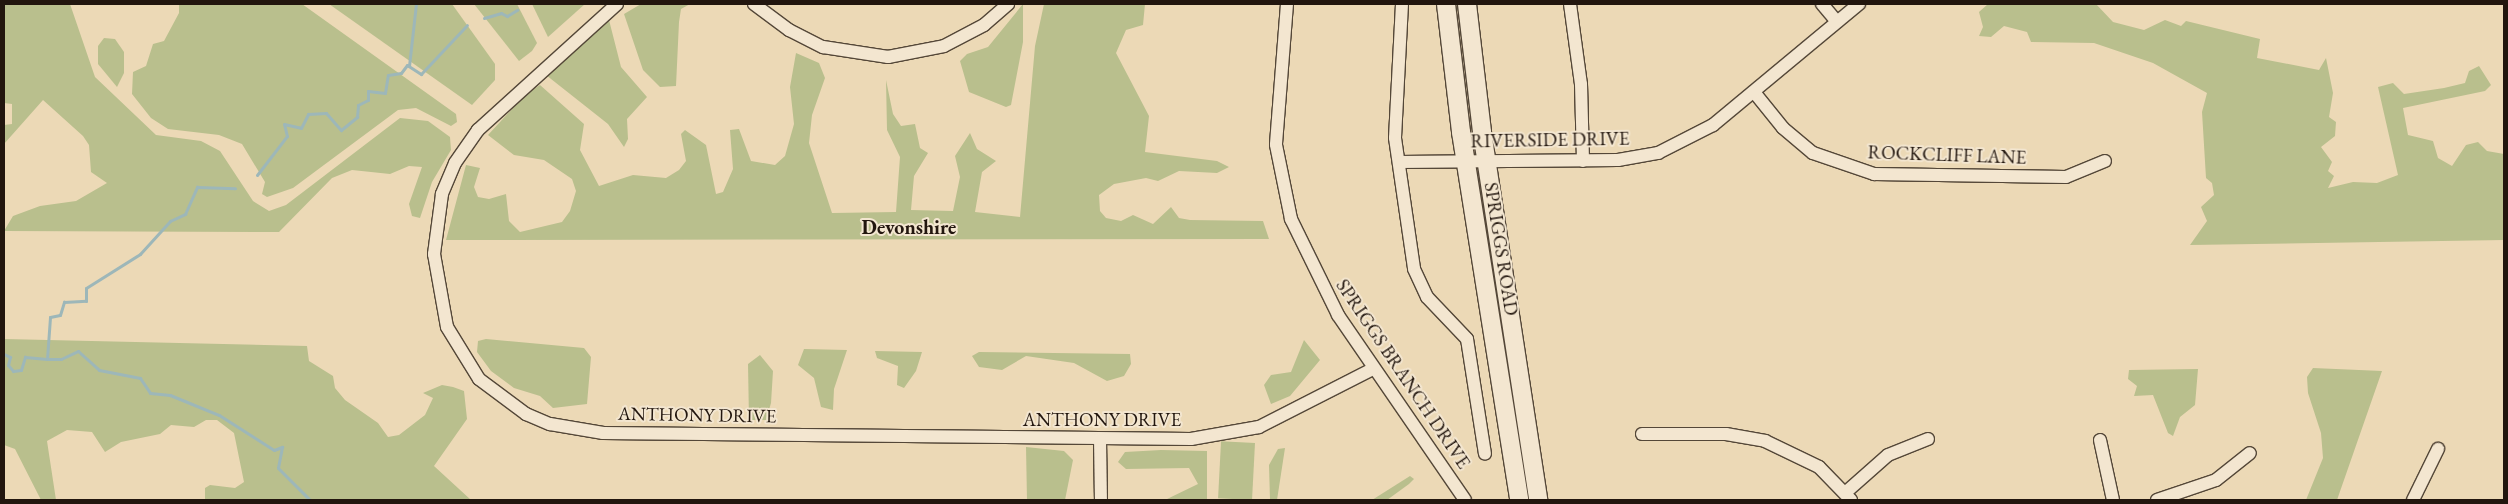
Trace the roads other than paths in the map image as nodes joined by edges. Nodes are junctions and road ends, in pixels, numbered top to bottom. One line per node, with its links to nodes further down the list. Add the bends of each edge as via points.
1 (616, 4): 20 (street, ANTHONY DRIVE, via 478,130 455,162 442,194 434,254 440,304 458,349 494,393 550,424 598,433)
2 (754, 4): 3 (street, via 788,30 823,47 888,57 944,46 984,24)
3 (1008, 4)
4 (1287, 4): 18 (street, SPRIGGS BRANCH DRIVE, via 1276,115 1285,198 1322,287)
5 (1402, 4): 17 (street, via 1395,132)
6 (1446, 4): 13 (main road, SPRIGGS ROAD)
7 (1468, 4): 14 (main road, SPRIGGS ROAD)
8 (1570, 4): 15 (street, via 1581,84)
9 (1822, 4): 11 (street)
10 (1859, 4): 11 (street, RIVERSIDE DRIVE)
11 (1837, 22): 12 (street, RIVERSIDE DRIVE)
12 (1754, 92): 15 (street, RIVERSIDE DRIVE, via 1678,146 1634,159); 16 (street, ROCKCLIFF LANE, via 1783,128 1812,153 1874,174 2066,176)
13 (1465, 160): 14 (street, RIVERSIDE DRIVE); 17 (street, RIVERSIDE DRIVE); 29 (main road, SPRIGGS ROAD)
14 (1487, 160): 15 (street, RIVERSIDE DRIVE); 30 (main road, SPRIGGS ROAD)
15 (1583, 161)
16 (2105, 161)
17 (1399, 162): 25 (street, via 1415,276 1427,297 1467,339)
18 (1373, 369): 20 (street, ANTHONY DRIVE, via 1289,415 1238,433 1191,439); 28 (street, SPRIGGS BRANCH DRIVE)
19 (1642, 434): 26 (street, via 1726,434 1765,441 1802,456)
20 (1100, 439): 27 (street)
21 (1928, 439): 26 (street, via 1888,455)
22 (2100, 440): 31 (street)
23 (2438, 449): 33 (street)
24 (2250, 453): 32 (street, via 2216,480)
25 (1485, 454)
26 (1848, 497)
27 (1101, 500)
28 (1465, 500)
29 (1519, 500)
30 (1538, 500)
31 (2113, 500)
32 (2157, 500)
33 (2413, 500)

